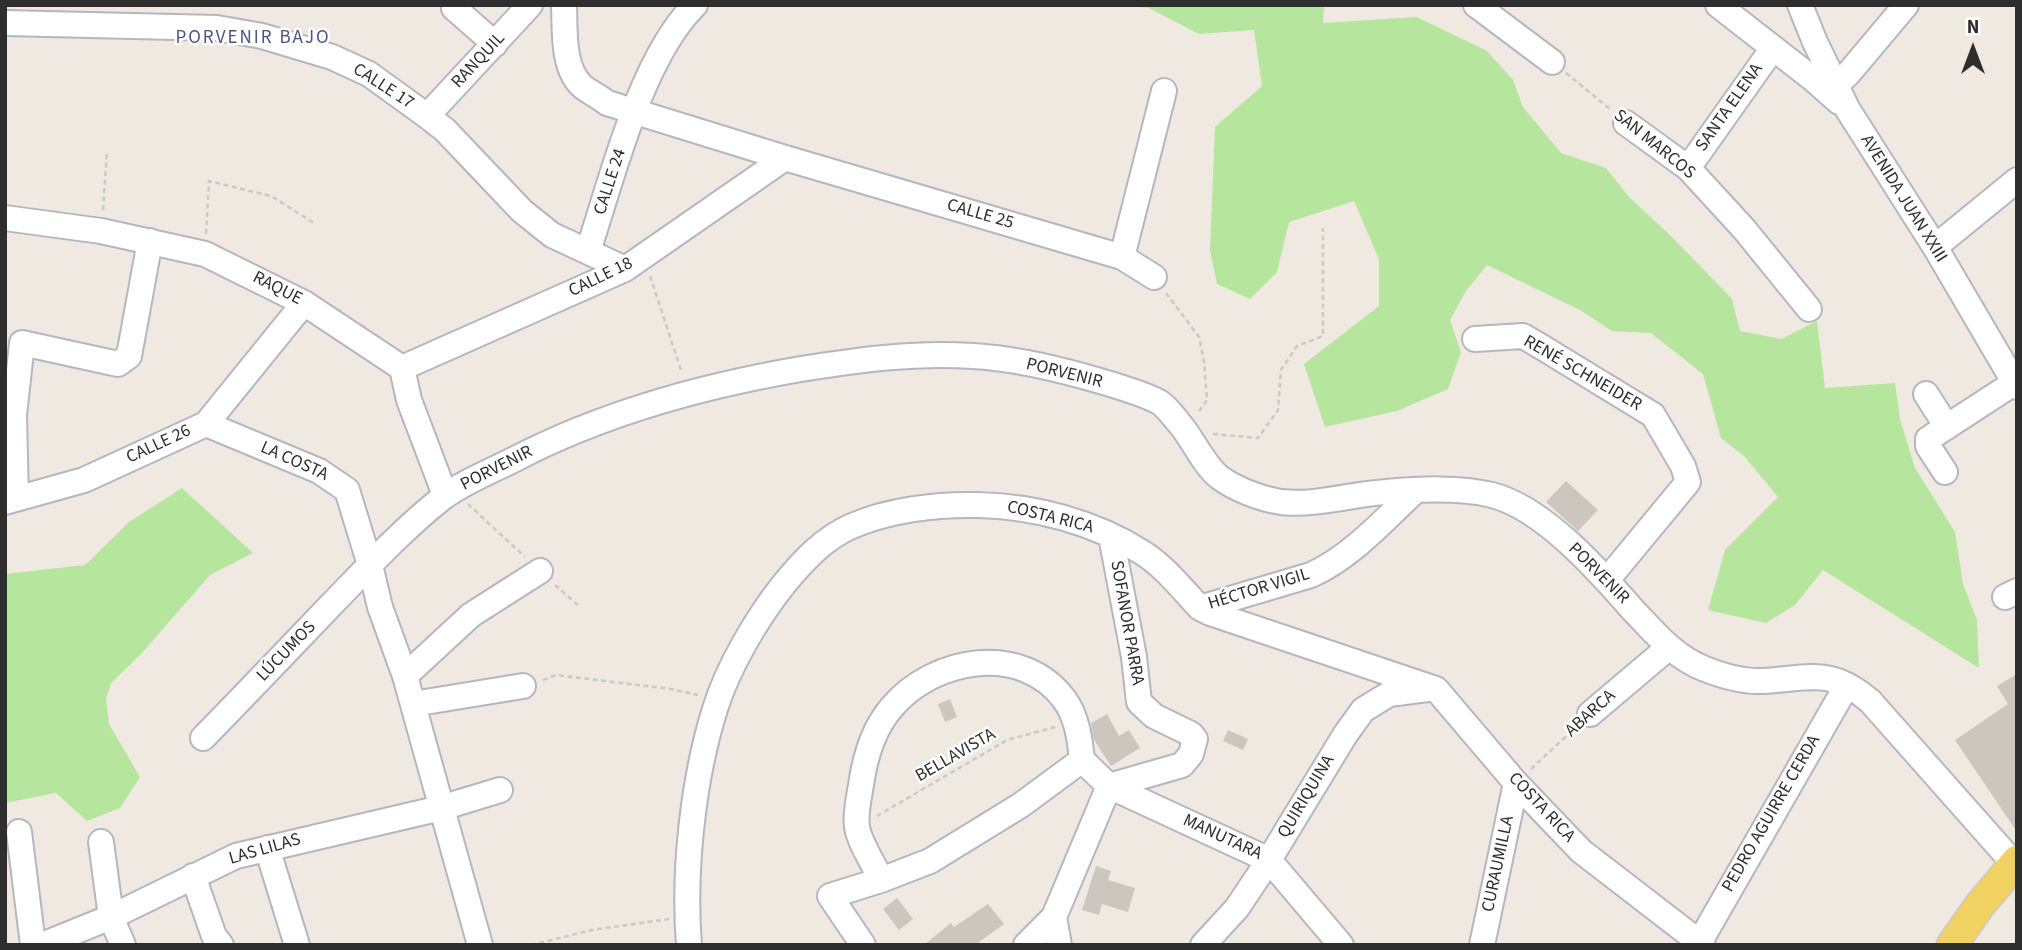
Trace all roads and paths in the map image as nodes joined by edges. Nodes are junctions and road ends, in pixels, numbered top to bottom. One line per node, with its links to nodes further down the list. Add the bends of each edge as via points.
1 (530, 5): 12 (street, RANQUIL)
2 (564, 5): 18 (street, CALLE 25, via 573,74 607,103)
3 (695, 5): 18 (street, CALLE 24, via 664,46)
4 (1476, 5): 14 (street)
5 (1718, 5): 13 (street)
6 (1800, 5): 15 (street, AVENIDA JUAN XXIII)
7 (1906, 5): 15 (street)
8 (454, 8): 12 (street)
9 (50, 15): 10 (street, CALLE 17); 11 (street, CALLE 17)
10 (170, 16): 19 (street, CALLE 17, via 332,57 369,74)
11 (5, 23)
12 (495, 44): 19 (street, RANQUIL)
13 (1773, 48): 17 (street); 23 (street, SANTA ELENA)
14 (1552, 62): 20 (path, SAN MARCOS)
15 (1837, 84): 17 (street, AVENIDA JUAN XXIII)
16 (1164, 91): 33 (street)
17 (1848, 110): 30 (street, AVENIDA JUAN XXIII)
18 (634, 112): 22 (street, CALLE 25); 31 (street, CALLE 24)
19 (427, 116): 31 (street, CALLE 17, via 522,211 552,235)
20 (1626, 123): 23 (street, SAN MARCOS)
21 (107, 151): 28 (path)
22 (785, 158): 33 (street, CALLE 25); 34 (street, CALLE 18)
23 (1688, 168): 37 (street, SAN MARCOS)
24 (2017, 180): 30 (street)
25 (5, 218): 28 (street, RAQUE)
26 (314, 223): 32 (path, via 271,196 209,181)
27 (1323, 228): 45 (path, via 1323,336 1297,346 1281,370 1278,410 1258,438)
28 (101, 231): 29 (street, RAQUE)
29 (150, 241): 32 (street, RAQUE); 49 (street, via 125,361 118,364 22,343)
30 (1934, 247): 40 (street, AVENIDA JUAN XXIII)
31 (588, 251): 34 (street, CALLE 17)
32 (205, 254): 36 (street, RAQUE)
33 (1122, 257): 35 (street, CALLE 25)
34 (635, 262): 39 (street, CALLE 18); 41 (path)
35 (1154, 277): 45 (path, via 1199,337 1204,361 1207,400)
36 (304, 303): 39 (street, RAQUE); 43 (street, CALLE 26)
37 (1809, 309)
38 (1475, 338): 53 (street, RENÉ SCHNEIDER, via 1523,336 1653,415 1684,466 1688,482)
39 (402, 368): 48 (street, via 409,400)
40 (2015, 385): 44 (street)
41 (688, 393): 45 (street, PORVENIR, via 736,380 841,363 910,355 975,356 1090,378 1162,403); 48 (street, PORVENIR, via 558,437)
42 (1926, 394): 44 (street)
43 (206, 424): 49 (street, CALLE 26, via 84,480); 51 (street, LA COSTA, via 319,471 346,490)
44 (1947, 426): 46 (street, via 1928,439)
45 (1186, 431): 47 (street, PORVENIR, via 1217,476 1249,493 1282,502)
46 (1945, 472)
47 (1415, 491): 53 (street, PORVENIR, via 1459,490 1516,504 1557,533); 55 (street, HÉCTOR VIGIL, via 1328,568)
48 (446, 495): 51 (street, PORVENIR); 52 (path, via 469,505)
49 (11, 501)
50 (1111, 536): 55 (street, COSTA RICA, via 1144,554); 61 (street, COSTA RICA, via 1092,526 1000,505 943,505 852,526 819,546 776,594 749,634); 68 (street, SOFANOR PARRA, via 1139,702 1154,716 1191,734 1195,747 1182,765)
51 (370, 565): 57 (street); 65 (street, LÚCUMOS)
52 (540, 571): 54 (path); 57 (street, via 471,615)
53 (1607, 580): 56 (street, PORVENIR)
54 (580, 607)
55 (1200, 608): 60 (street, COSTA RICA)
56 (1668, 648): 58 (street, PORVENIR, via 1725,676 1763,681 1808,676); 63 (street, ABARCA)
57 (405, 676): 62 (street)
58 (1847, 685): 76 (street, PORVENIR, via 1870,701); 82 (street, PEDRO AGUIRRE CERDA)
59 (523, 686): 61 (path, via 556,675 671,689); 62 (street)
60 (1436, 688): 67 (street, COSTA RICA); 75 (street, QUIRIQUINA, via 1389,694 1363,710)
61 (719, 700): 79 (street, COSTA RICA, via 693,822)
62 (413, 704): 70 (street)
63 (1590, 714): 67 (path, ABARCA)
64 (1075, 722): 66 (street); 71 (path, BELLAVISTA, via 1007,740); 71 (street, via 1066,701 1049,682 1027,668 1000,663 941,672 893,706 874,733 864,761)
65 (203, 738)
66 (1082, 760): 68 (street, MANUTARA); 78 (street, via 1021,805 930,861)
67 (1516, 783): 82 (street, COSTA RICA, via 1581,851); 96 (street, CURAUMILLA)
68 (1109, 786): 75 (street, MANUTARA); 80 (street)
69 (500, 790): 70 (street, LAS LILAS)
70 (441, 808): 74 (street, LAS LILAS); 88 (street)
71 (857, 828): 78 (street)
72 (19, 832): 83 (street)
73 (101, 842): 81 (street)
74 (267, 848): 77 (street, LAS LILAS); 87 (street)
75 (1269, 860): 94 (street, QUIRIQUINA, via 1237,908); 95 (street, MANUTARA)
76 (2016, 863): 97 (main road)
77 (193, 876): 81 (street, LAS LILAS); 86 (street)
78 (881, 880): 91 (street, via 830,896)
79 (686, 916): 89 (path, via 592,930); 90 (street, COSTA RICA)
80 (1054, 916): 92 (street); 93 (street)
81 (111, 917): 84 (street, LAS LILAS); 85 (street)
82 (1700, 944)
83 (33, 945)
84 (43, 945)
85 (123, 945)
86 (221, 945)
87 (298, 945)
88 (480, 945)
89 (531, 945)
90 (689, 945)
91 (863, 945)
92 (1026, 945)
93 (1059, 945)
94 (1203, 945)
95 (1341, 945)
96 (1482, 945)
97 (1952, 945)

